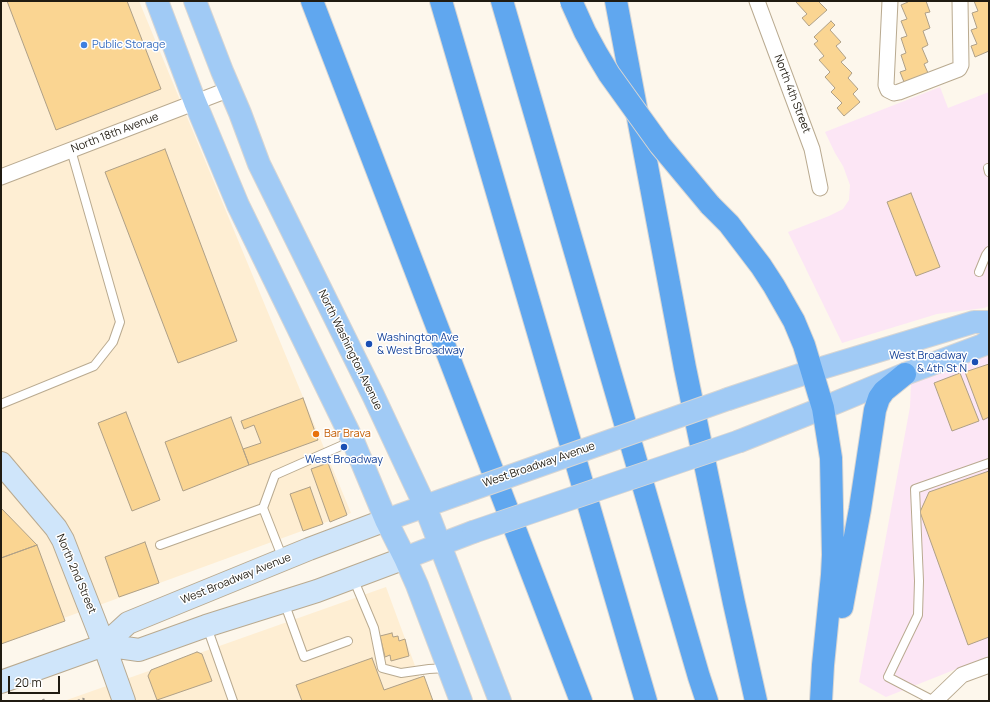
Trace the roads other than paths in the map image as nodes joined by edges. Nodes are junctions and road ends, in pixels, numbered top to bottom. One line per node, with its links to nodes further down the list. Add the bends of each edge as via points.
1 (157, 1): 12 (main road, North Washington Avenue)
2 (195, 1): 11 (main road, North Washington Avenue)
3 (312, 1): 45 (highway)
4 (441, 1): 46 (highway)
5 (502, 1): 47 (highway)
6 (571, 1): 20 (highway, bridge, via 609,74 660,145 748,248 774,286 794,320)
7 (616, 1): 48 (highway, via 685,368)
8 (757, 1): 15 (street, North 4th Street, via 812,149)
9 (890, 1): 10 (street, via 886,85 888,90 894,93 959,69)
10 (960, 1)
11 (230, 89): 12 (street, North 18th Avenue); 27 (main road, North Washington Avenue, via 259,164)
12 (196, 102): 13 (street, North 18th Avenue); 24 (main road, North Washington Avenue, via 238,205)
13 (72, 150): 14 (street, North 18th Avenue); 22 (lane, via 120,322 113,342 94,366)
14 (1, 177)
15 (820, 188)
16 (989, 251): 17 (lane)
17 (979, 272)
18 (989, 322): 20 (main road, West Broadway Avenue, via 974,322)
19 (989, 340): 21 (main road, West Broadway Avenue)
20 (812, 371): 23 (highway); 27 (main road, West Broadway Avenue, bridge, via 728,398)
21 (905, 374): 23 (main road, West Broadway Avenue); 50 (highway, via 884,391 875,410 860,510 845,586)
22 (1, 404)
23 (823, 408): 31 (main road, West Broadway Avenue, bridge, via 740,441); 49 (highway, via 831,458 833,555)
24 (353, 440): 28 (lane, via 275,475); 29 (main road, North Washington Avenue)
25 (1, 462): 37 (main road, North 2nd Street, via 63,540)
26 (989, 463): 51 (lane, via 915,489 918,615 888,677)
27 (426, 506): 29 (main road, West Broadway Avenue); 31 (main road, North Washington Avenue)
28 (262, 508): 30 (lane); 32 (lane)
29 (395, 517): 31 (main road, North Washington Avenue); 32 (main road, West Broadway Avenue)
30 (160, 545)
31 (423, 551): 33 (main road, West Broadway Avenue); 39 (main road, North Washington Avenue, via 417,585); 44 (main road, North Washington Avenue)
32 (283, 559): 37 (main road, West Broadway Avenue, via 128,623)
33 (353, 577): 34 (main road, West Broadway Avenue); 39 (lane, via 374,628 382,668 401,673)
34 (284, 601): 35 (main road, West Broadway Avenue); 36 (lane, via 304,656)
35 (206, 626): 37 (main road, West Broadway Avenue, via 139,650); 42 (lane)
36 (348, 641)
37 (104, 646): 40 (main road, West Broadway Avenue); 41 (main road, North 2nd Street)
38 (989, 665): 51 (street, via 962,675)
39 (448, 668): 43 (main road, North Washington Avenue)
40 (1, 682)
41 (124, 701)
42 (233, 701)
43 (461, 701)
44 (500, 701)
45 (581, 701)
46 (646, 701)
47 (707, 701)
48 (756, 701)
49 (821, 701)
50 (831, 701)
51 (935, 701)

